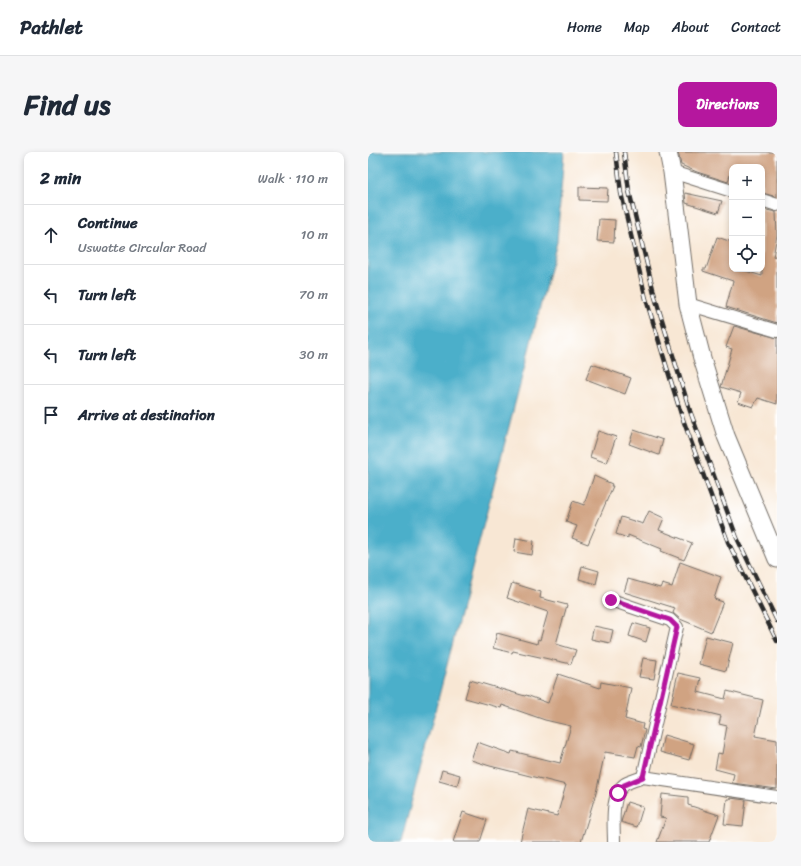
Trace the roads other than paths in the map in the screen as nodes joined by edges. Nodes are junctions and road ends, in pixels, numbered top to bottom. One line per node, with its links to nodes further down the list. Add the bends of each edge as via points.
1 (668, 152): 2 (street)
2 (672, 172): 3 (street); 6 (street)
3 (729, 190)
4 (765, 201): 5 (street)
5 (777, 205)
6 (688, 304): 7 (street); 8 (street, via 726,436)
7 (777, 331)
8 (777, 559)
9 (611, 600): 10 (street, via 670,620 677,627)
10 (643, 777): 11 (street); 12 (street, via 624,785 618,793 614,805)
11 (777, 797)
12 (614, 842)

